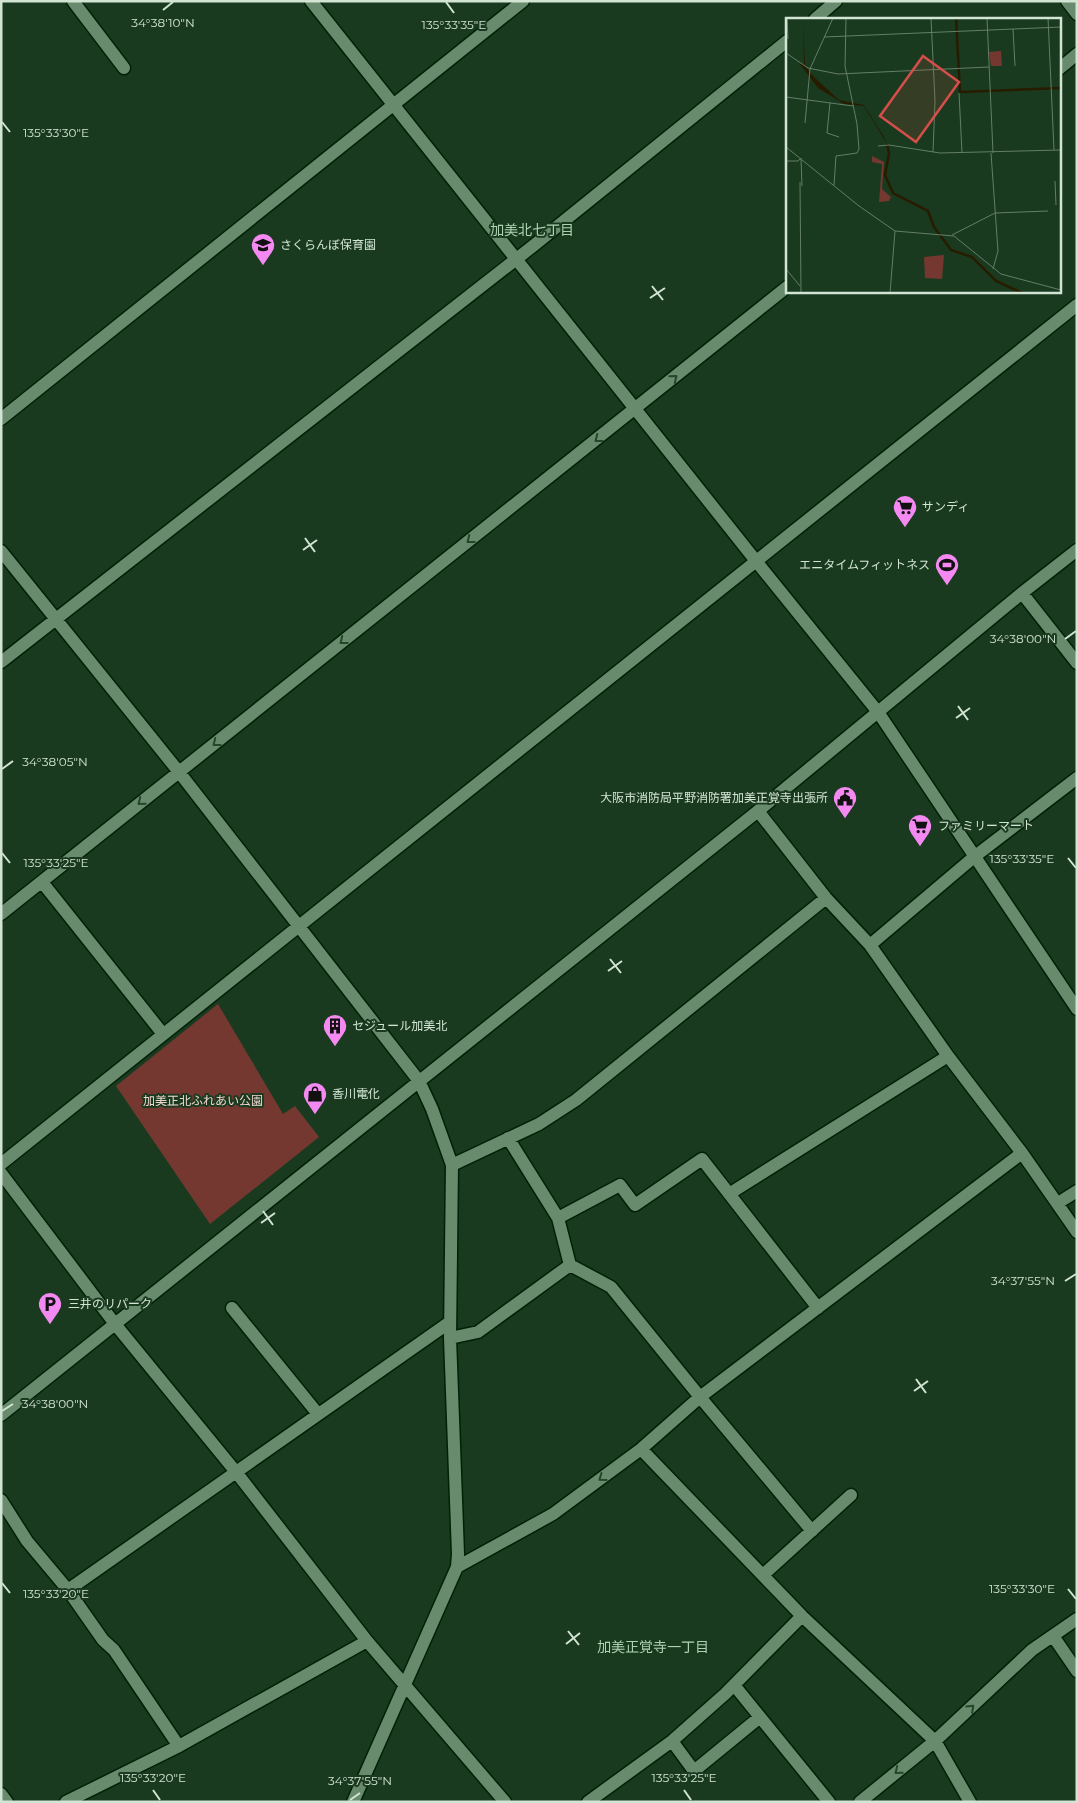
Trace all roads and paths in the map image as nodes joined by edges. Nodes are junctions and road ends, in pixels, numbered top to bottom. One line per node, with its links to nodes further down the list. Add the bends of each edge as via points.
1 (73, 1): 10 (street)
2 (311, 1): 12 (street)
3 (523, 1): 12 (street)
4 (836, 1): 7 (street)
5 (1066, 1): 6 (street)
6 (1077, 14)
7 (816, 18)
8 (786, 42): 13 (street)
9 (1077, 54): 11 (street)
10 (124, 68)
11 (1060, 68)
12 (392, 104): 13 (street); 17 (street)
13 (516, 259): 16 (street); 22 (street)
14 (786, 288): 16 (street, one-way to 14)
15 (1077, 305): 20 (street)
16 (636, 409): 20 (street); 26 (street, one-way to 26)
17 (1, 418)
18 (1, 550): 22 (street)
19 (1077, 550): 21 (street)
20 (756, 561): 25 (street); 33 (street)
21 (1022, 593): 24 (street); 25 (street)
22 (55, 619): 23 (street); 26 (street)
23 (1, 662)
24 (1077, 663)
25 (878, 712): 28 (street); 29 (street)
26 (179, 772): 30 (street, one-way to 30); 33 (street)
27 (1077, 778): 29 (street)
28 (758, 811): 31 (street); 38 (street)
29 (974, 857): 34 (street); 35 (street)
30 (42, 882): 32 (street); 36 (street)
31 (826, 898): 34 (street); 39 (street, via 576,1100 539,1124)
32 (1, 914)
33 (299, 926): 36 (street); 38 (street)
34 (870, 945): 37 (street)
35 (1076, 1005)
36 (164, 1034): 41 (street)
37 (948, 1056): 40 (street); 45 (street)
38 (419, 1081): 42 (street); 53 (street)
39 (508, 1138): 42 (street); 47 (street)
40 (1022, 1153): 46 (street); 51 (street)
41 (1, 1164)
42 (452, 1166): 52 (street)
43 (1, 1173): 53 (street)
44 (1077, 1191): 46 (street)
45 (729, 1194): 47 (street, via 702,1159 635,1205 620,1184); 51 (street)
46 (1058, 1203): 48 (street)
47 (558, 1218): 49 (street)
48 (1077, 1232)
49 (570, 1265): 54 (street, via 478,1332); 55 (street, via 611,1287)
50 (232, 1308): 56 (street)
51 (818, 1308): 55 (street)
52 (450, 1322): 54 (street); 56 (street)
53 (115, 1324): 57 (street); 59 (street)
54 (450, 1338): 63 (street)
55 (700, 1397): 58 (street); 62 (street)
56 (318, 1414): 59 (street)
57 (1, 1415)
58 (641, 1449): 63 (street, one-way to 63, via 553,1514); 64 (street)
59 (236, 1472): 65 (street); 69 (street)
60 (852, 1495): 62 (street)
61 (1, 1500): 65 (street, via 27,1541)
62 (812, 1531): 64 (street)
63 (457, 1567): 71 (street)
64 (763, 1575): 66 (street)
65 (68, 1590): 76 (street, via 103,1640 114,1650)
66 (802, 1616): 72 (street); 75 (street)
67 (1077, 1619): 68 (street)
68 (1052, 1636): 70 (street); 75 (street, one-way to 68, via 1032,1650)
69 (367, 1641): 71 (street); 76 (street)
70 (1077, 1671)
71 (405, 1684): 80 (street); 81 (street)
72 (734, 1685): 73 (street); 74 (street)
73 (760, 1717): 74 (street, via 694,1771); 83 (street)
74 (672, 1741): 82 (street)
75 (935, 1741): 84 (street, one-way to 84); 85 (street)
76 (178, 1745): 79 (street)
77 (1, 1794): 78 (street)
78 (7, 1802)
79 (66, 1802)
80 (353, 1802)
81 (505, 1802)
82 (588, 1802)
83 (829, 1802)
84 (860, 1802)
85 (970, 1802)

